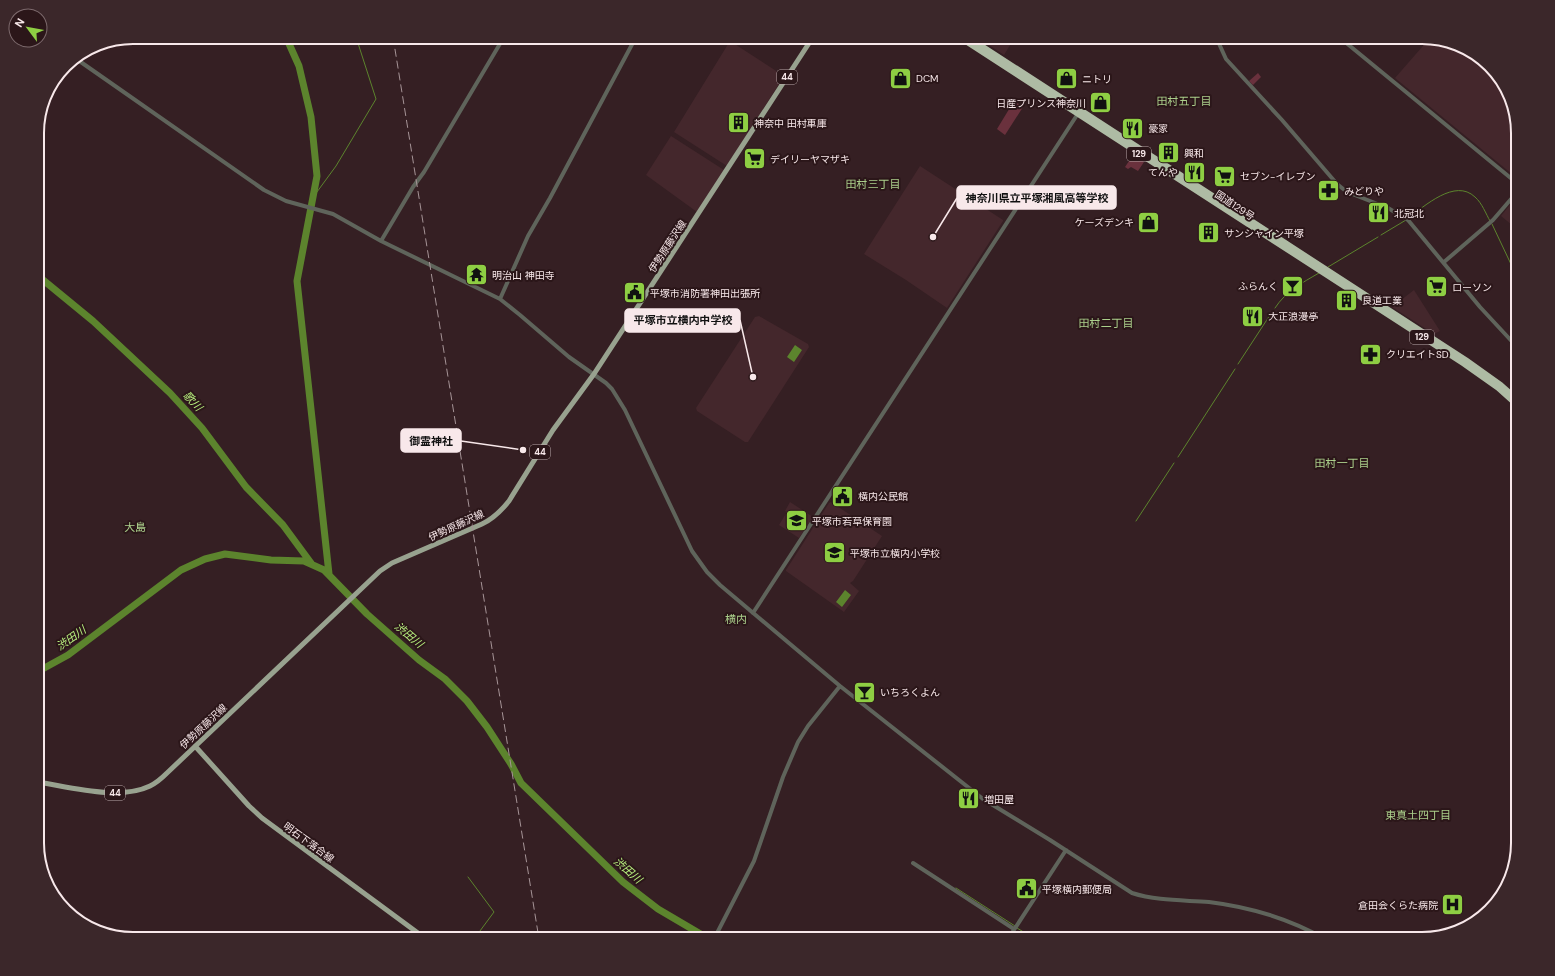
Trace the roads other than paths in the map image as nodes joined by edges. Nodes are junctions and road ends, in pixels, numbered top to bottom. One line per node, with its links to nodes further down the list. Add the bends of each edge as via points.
1 (500, 44): 12 (street)
2 (632, 44): 15 (street, via 528,236)
3 (808, 44): 17 (main road, 伊勢原藤沢線 / 44)
4 (970, 44): 9 (highway, 国道129号 / 129)
5 (978, 44): 9 (highway, 国道129号 / 129)
6 (1219, 44): 13 (street, via 1226,59 1340,188 1388,208 1406,219)
7 (1348, 44): 10 (street)
8 (80, 61): 12 (street, via 264,190 286,201 333,214)
9 (1078, 112): 14 (highway, 国道129号 / 129); 20 (street)
10 (1511, 178)
11 (1511, 199): 13 (street, via 1488,225)
12 (381, 241): 15 (street)
13 (1444, 262): 16 (street)
14 (1323, 270): 18 (highway, 国道129号 / 129, via 1483,371); 19 (highway, 国道129号 / 129, via 1480,374)
15 (500, 299): 17 (street)
16 (1511, 340)
17 (594, 374): 20 (street, via 612,389 626,410 692,551 720,584); 22 (main road, 伊勢原藤沢線 / 44, via 566,411 500,512 482,524 392,563 380,571)
18 (1511, 394)
19 (1511, 400)
20 (753, 613): 21 (street)
21 (840, 686): 24 (street, via 983,799); 28 (street, via 801,738 783,777 754,861)
22 (195, 746): 23 (main road, 伊勢原藤沢線 / 44, via 167,773 151,786 141,790 104,792); 27 (main road, 明石下落合線, via 262,818)
23 (44, 783)
24 (1066, 850): 26 (street); 30 (street, via 1132,893 1150,898 1250,908 1297,924)
25 (913, 863): 26 (street)
26 (1014, 928): 29 (street)
27 (417, 932)
28 (718, 932)
29 (1012, 932)
30 (1312, 932)

